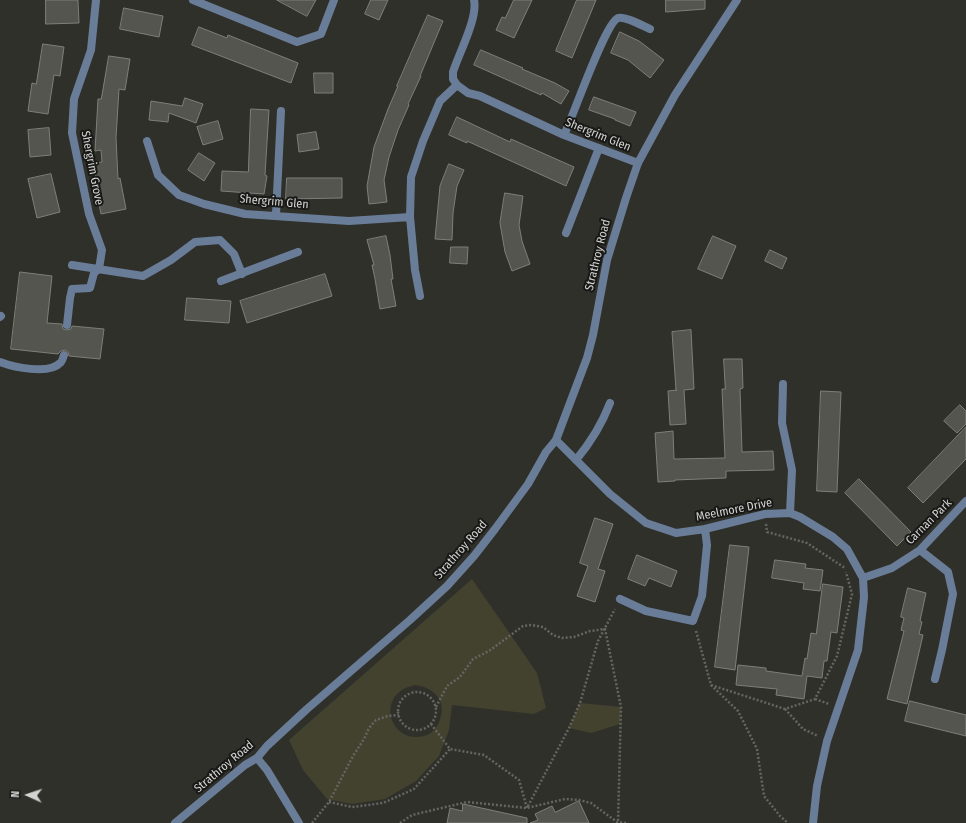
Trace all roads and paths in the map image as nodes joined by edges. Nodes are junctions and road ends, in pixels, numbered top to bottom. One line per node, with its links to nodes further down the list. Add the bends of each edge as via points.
1 (96, 0): 18 (street, Shergrim Grove, via 91,50 74,99 72,133 89,214 102,250)
2 (334, 0): 5 (street, via 321,34 297,42)
3 (474, 0): 7 (street, via 473,18 453,72 453,79)
4 (737, 0): 12 (street, via 675,96)
5 (196, 1)
6 (650, 29): 9 (street, via 622,17 611,24)
7 (457, 85): 9 (street, Shergrim Glen, via 468,93 480,96); 14 (street, via 440,102 423,141 411,177)
8 (281, 111): 13 (street)
9 (564, 135): 11 (street, Shergrim Glen)
10 (147, 141): 13 (street, Shergrim Glen, via 158,175 179,195 245,214)
11 (599, 148): 12 (street, Shergrim Glen); 15 (street)
12 (638, 163): 27 (street, Strathroy Road, via 607,260 593,335)
13 (276, 215): 14 (street, Shergrim Glen, via 349,221)
14 (410, 217): 21 (street)
15 (566, 233)
16 (298, 252): 19 (street)
17 (72, 265): 18 (street)
18 (99, 269): 19 (street, via 143,276 195,242 220,240 234,254); 22 (street, Shergrim Grove, via 94,273 90,288 72,289)
19 (242, 274): 20 (street)
20 (221, 281)
21 (420, 296)
22 (67, 325)
23 (64, 355): 24 (street, via 61,363 54,367 35,370)
24 (0, 362)
25 (783, 384): 30 (street, via 782,423 792,470)
26 (610, 403): 28 (street, via 598,430)
27 (556, 440): 28 (street, Meelmore Drive); 48 (street, Strathroy Road, via 495,529 447,586 306,709)
28 (576, 460): 32 (street, Meelmore Drive, via 610,494 646,523 676,533)
29 (966, 501): 33 (street, Carnan Park)
30 (790, 513): 31 (street, Meelmore Drive); 34 (street, Meelmore Drive, via 847,549)
31 (766, 514): 32 (street, Meelmore Drive); 40 (path, via 767,532 807,543 845,568 852,594 837,656)
32 (705, 529): 36 (street, via 707,545 702,596)
33 (920, 550): 34 (street, Carnan Park, via 892,568); 38 (street, via 948,572 953,594)
34 (863, 578): 42 (street, Meelmore Drive, via 864,598 858,650)
35 (620, 599): 36 (street, via 646,612); 37 (path)
36 (693, 621): 39 (path)
37 (605, 629): 41 (path, via 562,638 543,627 523,626 489,651 473,659 460,677 447,686); 50 (path, via 598,641 580,703); 51 (path, via 621,707)
38 (935, 679)
39 (711, 685): 43 (path); 57 (path, via 738,711 756,749 764,796)
40 (815, 699): 42 (path); 43 (path)
41 (436, 707): 44 (path, via 430,697 419,692 413,693 403,699); 45 (path, via 435,719)
42 (838, 707): 46 (street, Meelmore Drive)
43 (785, 709): 46 (path, via 803,729)
44 (399, 715): 45 (path, via 403,723 414,730 426,728); 49 (path, via 376,720 369,728)
45 (431, 724): 47 (path)
46 (828, 741): 58 (street, Meelmore Drive, via 817,786)
47 (450, 749): 49 (path, via 414,789 383,803 352,807); 50 (path, via 484,755 519,780)
48 (257, 758): 52 (street, Strathroy Road); 53 (street)
49 (329, 802): 54 (path)
50 (527, 808): 51 (path, via 565,799 579,800 591,803); 55 (path, via 467,802 412,814)
51 (618, 822): 56 (path)
52 (175, 823)
53 (299, 823)
54 (312, 823)
55 (400, 823)
56 (627, 823)
57 (788, 823)
58 (813, 823)

